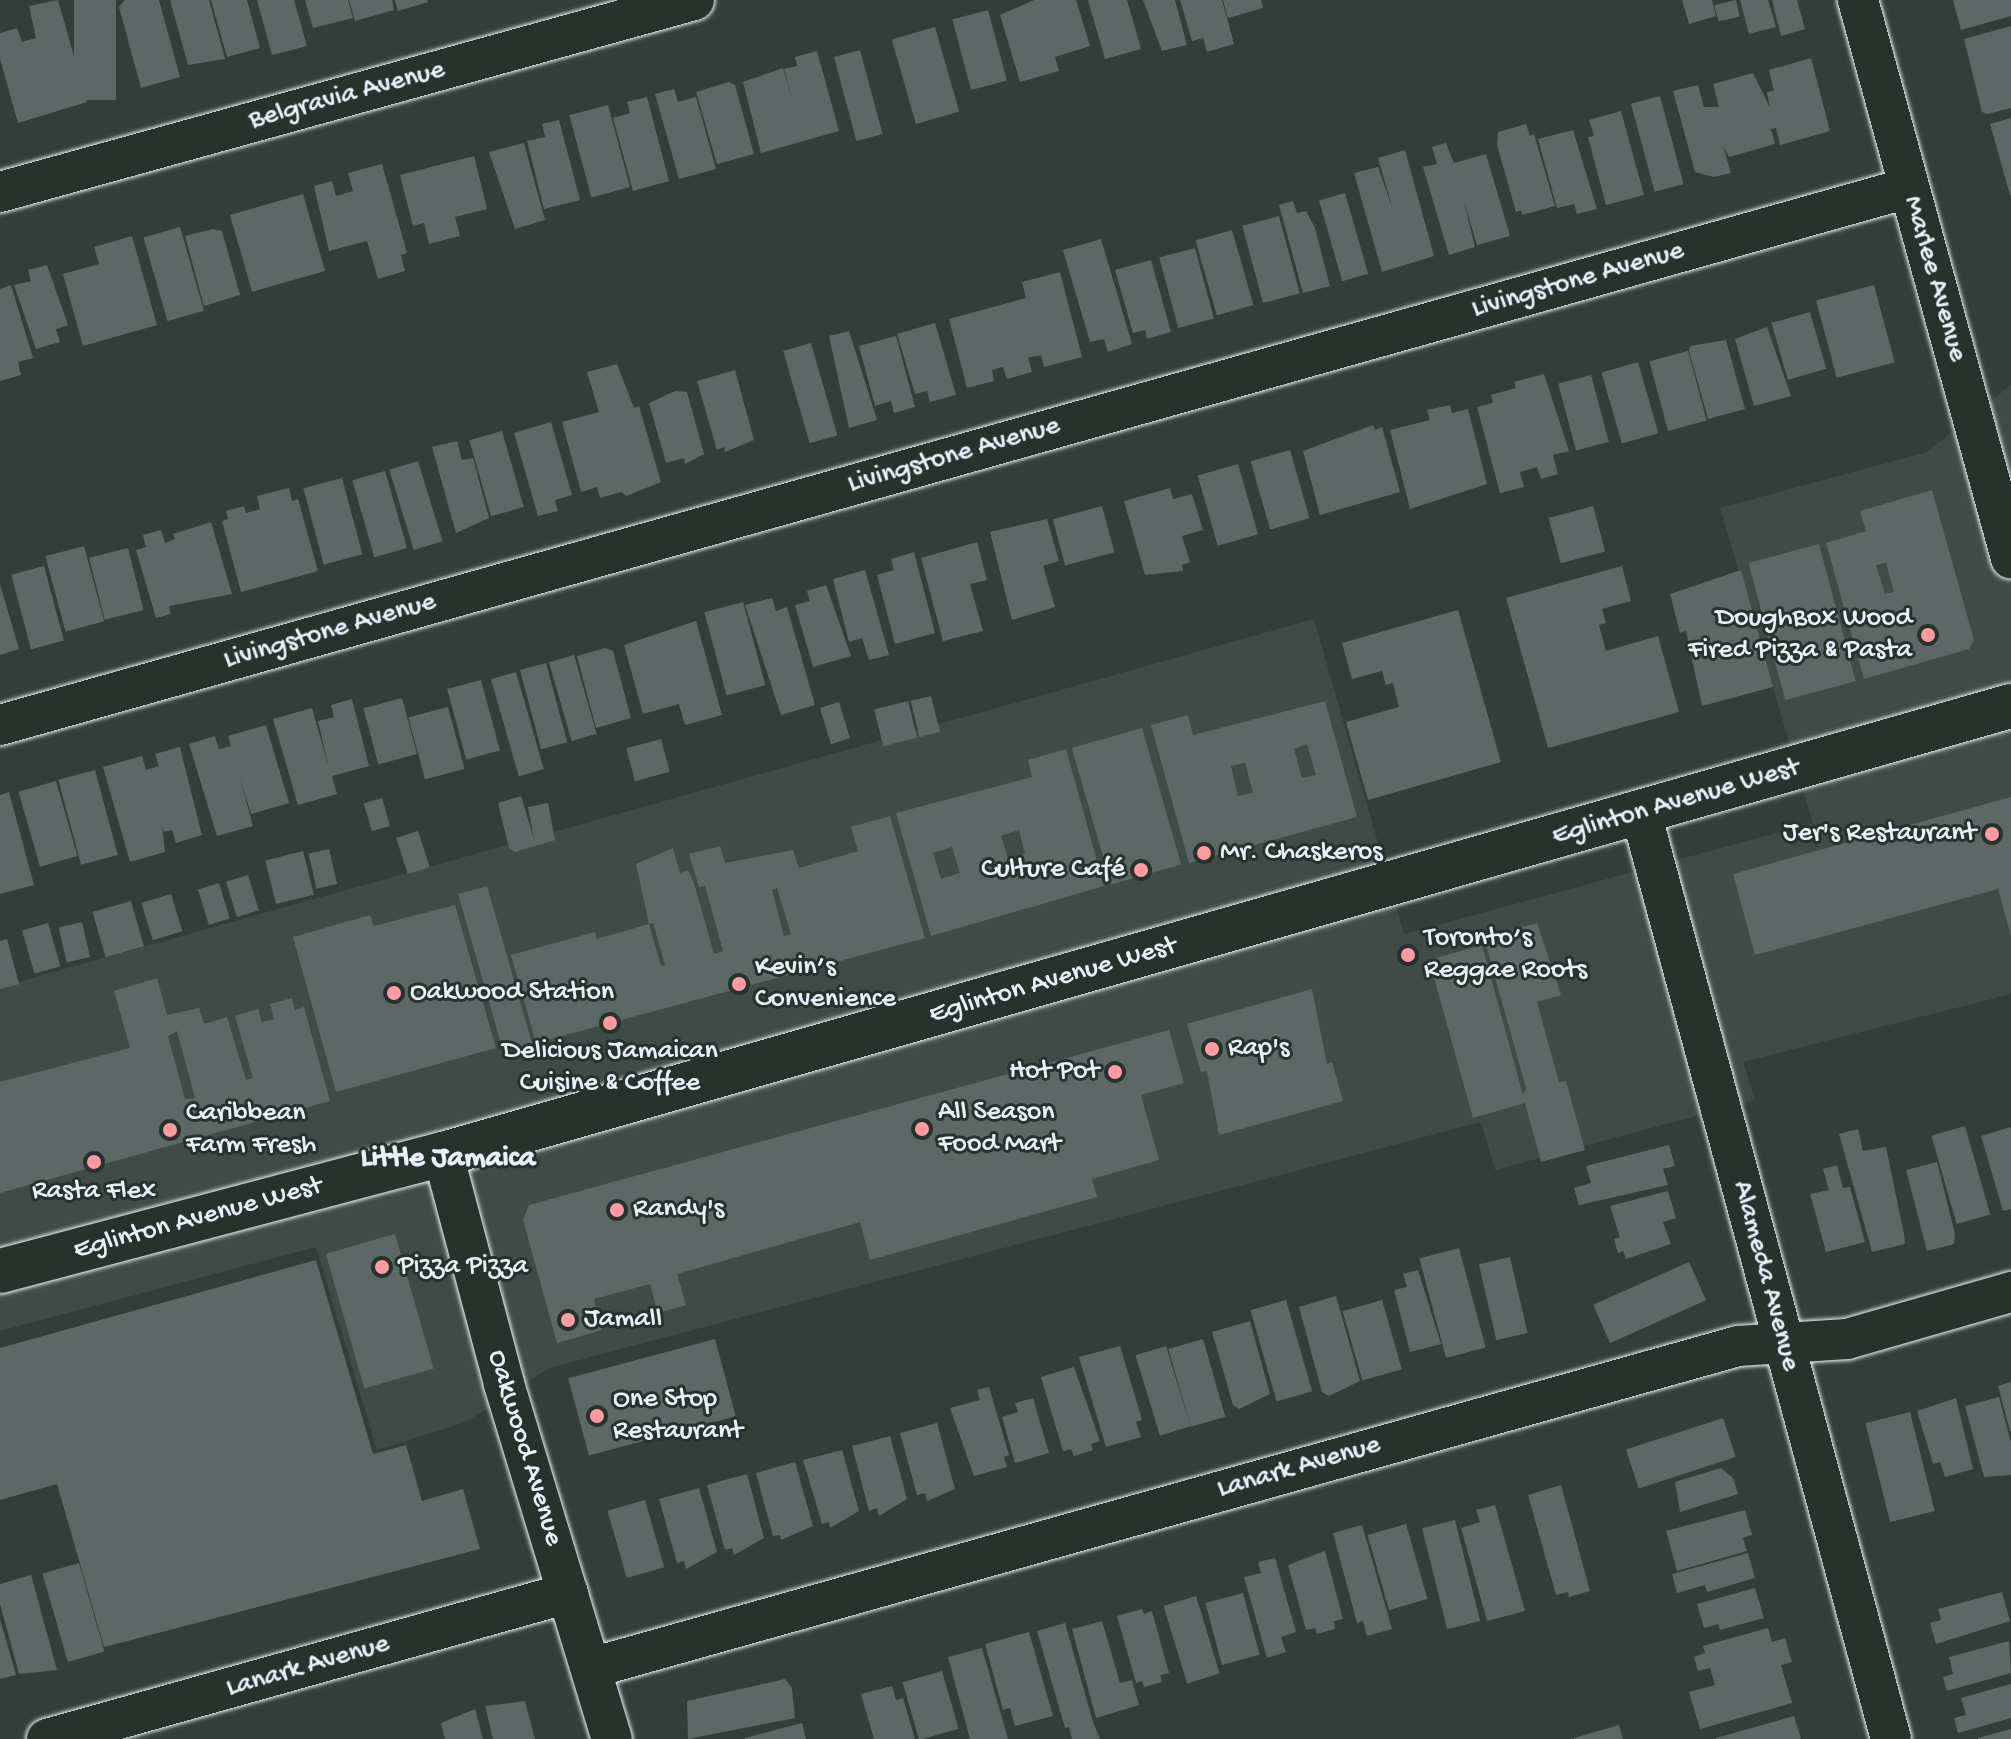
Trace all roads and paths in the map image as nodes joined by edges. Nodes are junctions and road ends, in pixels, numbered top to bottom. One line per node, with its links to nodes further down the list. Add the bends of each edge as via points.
1 (694, 0): 4 (street, Belgravia Avenue)
2 (1858, 0): 3 (street, Marlee Avenue)
3 (1908, 188): 5 (street, Marlee Avenue); 7 (street, Livingstone Avenue)
4 (0, 192)
5 (2011, 558)
6 (2011, 706): 8 (main road, Eglinton Avenue West)
7 (0, 725)
8 (1641, 813): 9 (main road, Eglinton Avenue West); 12 (street, Alameda Avenue)
9 (443, 1154): 10 (main road, Eglinton Avenue West); 13 (street, Oakwood Avenue, via 504,1384)
10 (0, 1271)
11 (2011, 1292): 12 (street, Lanark Avenue, via 1847,1339)
12 (1783, 1345): 14 (street, Lanark Avenue, via 1738,1346); 17 (street, Alameda Avenue)
13 (568, 1593): 14 (street, Oakwood Avenue); 15 (street, Lanark Avenue)
14 (591, 1668): 16 (street, Oakwood Avenue)
15 (47, 1739)
16 (612, 1739)
17 (1891, 1739)

